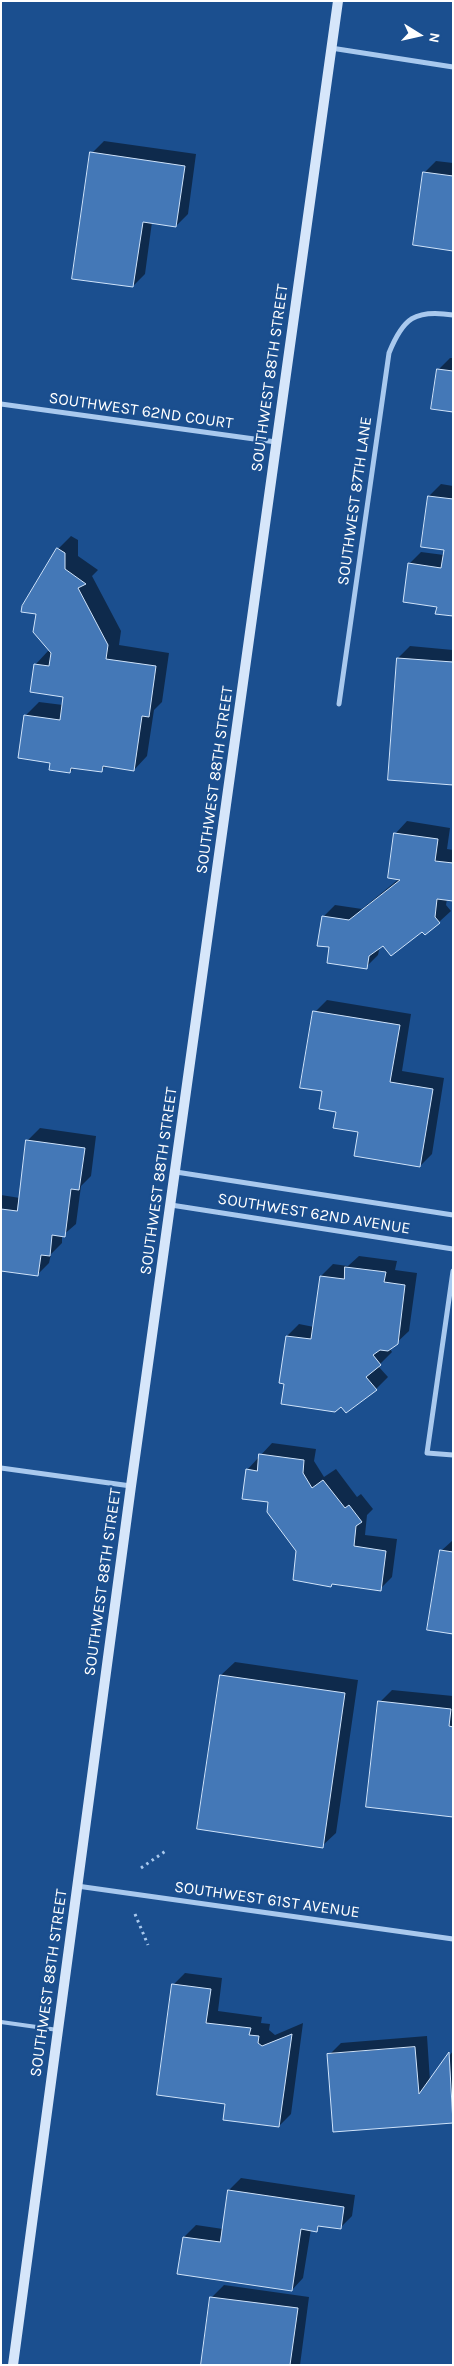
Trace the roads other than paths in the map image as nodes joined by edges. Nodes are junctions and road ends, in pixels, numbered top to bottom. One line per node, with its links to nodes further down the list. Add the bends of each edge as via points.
1 (338, 1): 2 (street, SOUTHWEST 88TH STREET)
2 (331, 48): 3 (street); 6 (street, SOUTHWEST 88TH STREET)
3 (453, 67)
4 (453, 315): 7 (street, SOUTHWEST 87TH LANE, via 420,314 407,321 389,353)
5 (1, 404): 6 (street, SOUTHWEST 62ND COURT)
6 (277, 442): 8 (street, SOUTHWEST 88TH STREET)
7 (339, 704)
8 (176, 1172): 9 (street, SOUTHWEST 88TH STREET); 10 (street, SOUTHWEST 62ND AVENUE)
9 (171, 1205): 11 (street, SOUTHWEST 62ND AVENUE); 15 (street, SOUTHWEST 88TH STREET)
10 (453, 1215)
11 (453, 1248)
12 (453, 1270): 13 (street, via 427,1453)
13 (453, 1455)
14 (1, 1468): 15 (street)
15 (131, 1486): 16 (street, SOUTHWEST 88TH STREET)
16 (77, 1886): 17 (street, SOUTHWEST 61ST AVENUE); 19 (street, SOUTHWEST 88TH STREET)
17 (453, 1939)
18 (1, 2022): 19 (lane)
19 (58, 2030): 20 (street, SOUTHWEST 88TH STREET)
20 (13, 2365)

